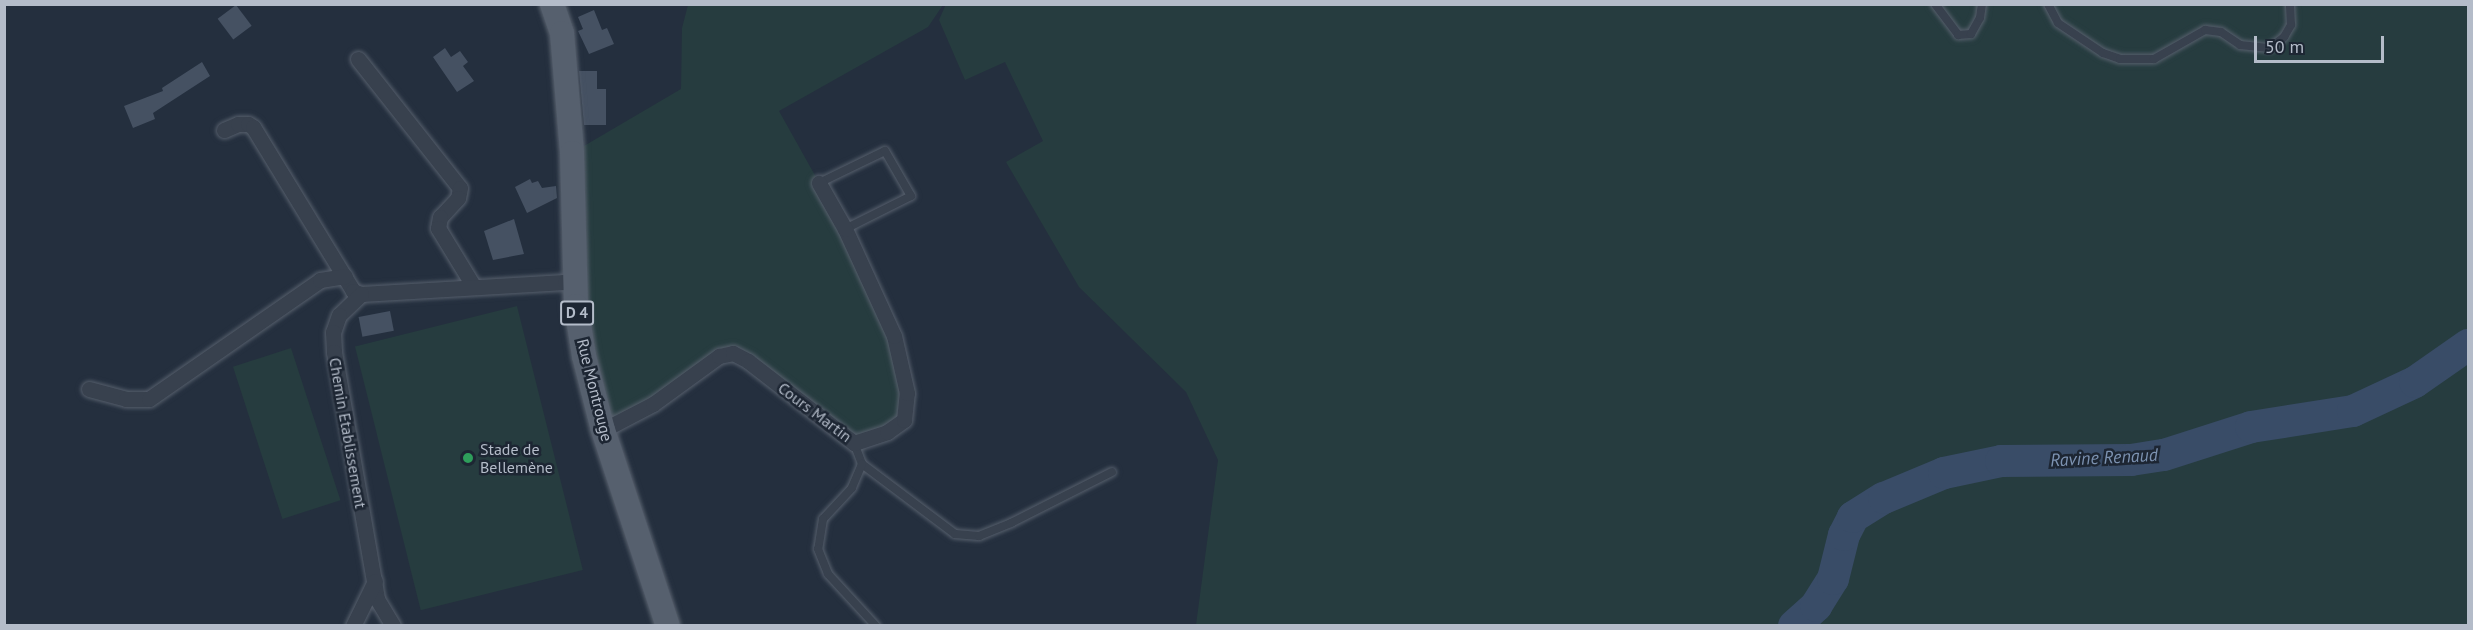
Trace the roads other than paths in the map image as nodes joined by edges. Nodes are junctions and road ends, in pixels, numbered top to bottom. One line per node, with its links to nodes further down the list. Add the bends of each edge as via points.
1 (552, 4): 11 (main road, Rue Montrouge / D 4, via 563,44)
2 (1935, 4): 3 (lane, via 1958,35 1971,34)
3 (1982, 4)
4 (2048, 4): 5 (lane, via 2058,23 2103,52 2120,59 2139,60 2154,59 2205,30 2221,32 2240,45 2270,48 2291,25)
5 (2290, 4)
6 (358, 59): 12 (street, via 460,188 458,198 440,217 438,228)
7 (224, 130): 10 (street, via 238,124 253,128)
8 (819, 183): 9 (street, Cours Martin); 9 (lane, via 885,151 911,196)
9 (845, 229): 16 (street, Cours Martin, via 894,336 908,393 904,420 887,432)
10 (345, 276): 13 (street, via 353,291); 14 (street, via 320,280 149,399 126,399)
11 (576, 276): 12 (street, via 565,282); 15 (main road, Rue Montrouge / D 4, via 584,356)
12 (474, 287): 13 (street)
13 (361, 294): 19 (street, Chemin Etablissement, via 339,315 333,332)
14 (89, 389)
15 (603, 430): 16 (street, Cours Martin, via 653,404 719,356 733,353); 22 (main road, Rue Montrouge / D 4)
16 (854, 443): 17 (lane)
17 (862, 464): 18 (lane, via 955,534 980,536); 23 (lane, via 852,488 823,519 818,549 828,574)
18 (1112, 472)
19 (375, 581): 20 (street); 21 (street, Chemin Etablissement, via 377,599)
20 (353, 626)
21 (393, 626)
22 (668, 626)
23 (876, 626)

